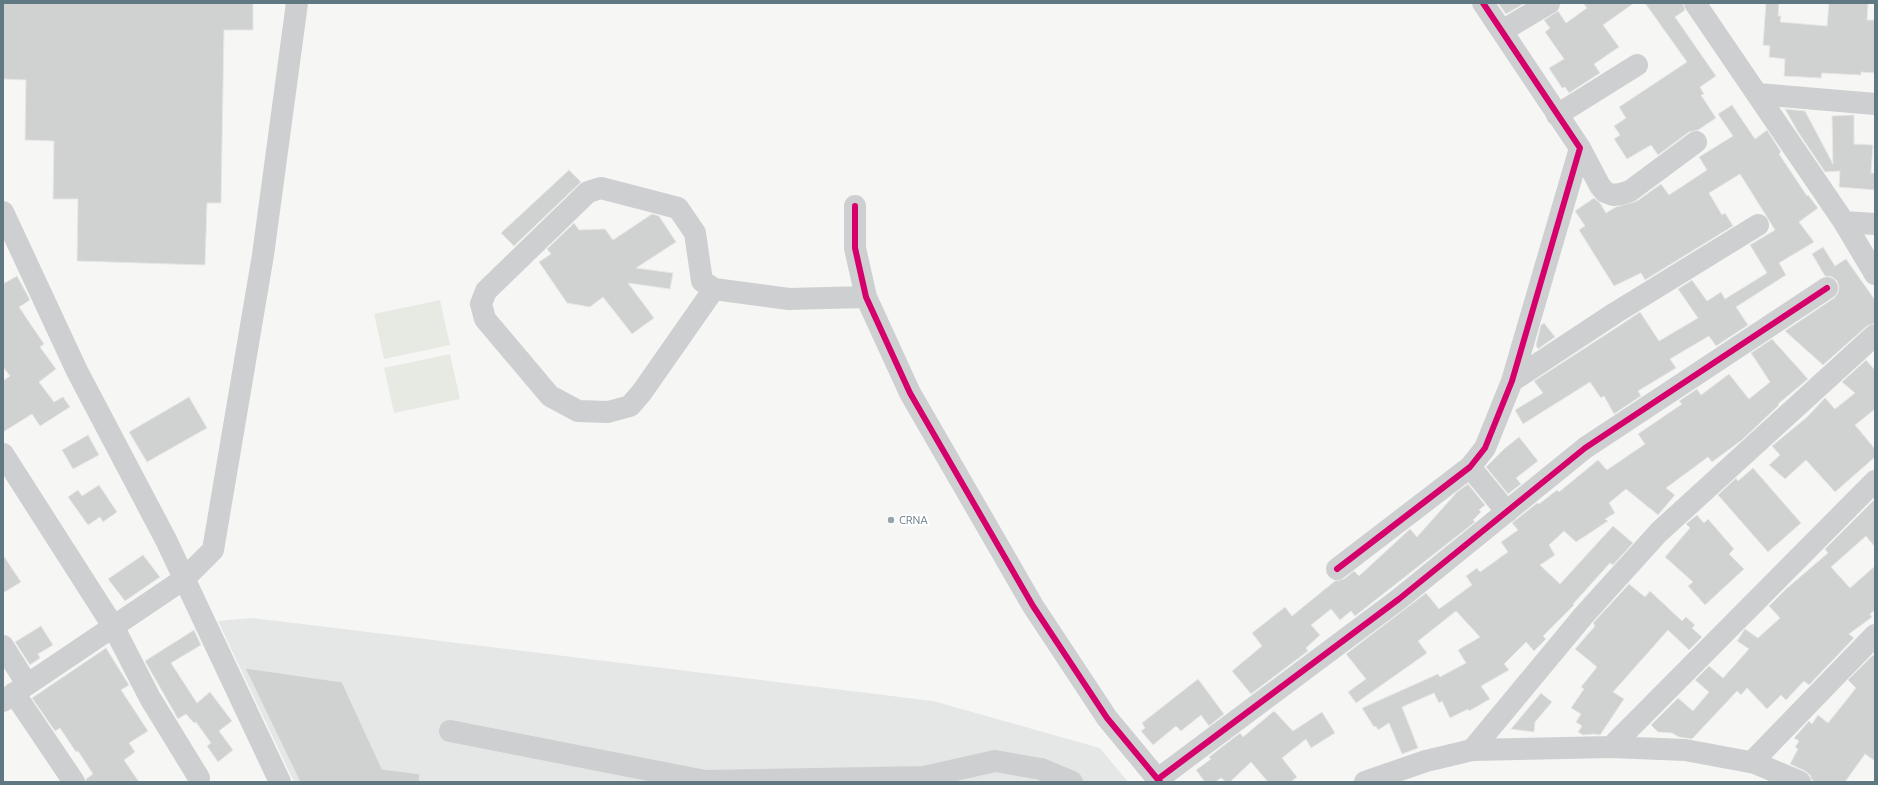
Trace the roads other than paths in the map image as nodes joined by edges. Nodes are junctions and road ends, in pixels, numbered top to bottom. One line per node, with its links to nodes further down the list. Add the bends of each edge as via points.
1 (297, 3): 28 (street, via 263,255 213,550)
2 (1483, 3): 5 (street)
3 (1549, 3): 5 (street)
4 (1695, 3): 7 (street)
5 (1502, 31): 9 (street)
6 (1637, 65): 9 (street)
7 (1758, 94): 8 (street); 14 (street)
8 (1875, 104)
9 (1557, 115): 11 (street)
10 (1696, 142): 11 (street, via 1630,191 1622,194 1613,194 1603,189)
11 (1580, 148): 22 (street)
12 (856, 206): 20 (street, via 855,248)
13 (3, 212): 28 (street, via 78,371)
14 (1844, 222): 15 (street); 17 (street)
15 (1875, 224)
16 (1758, 225): 22 (street, via 1615,313)
17 (1875, 274)
18 (1827, 288): 26 (street, via 1585,448)
19 (714, 289): 19 (street, via 630,406 608,412 578,411 550,396 485,319 481,304 486,291 588,192 601,188 678,208 695,233 702,281); 20 (street, via 789,299)
20 (866, 297): 38 (street, via 910,393 1034,606 1107,718)
21 (1875, 335): 35 (street, via 1659,532 1584,615)
22 (1512, 381): 24 (street, via 1485,448)
23 (3, 454): 29 (street)
24 (1470, 467): 26 (street); 27 (street)
25 (1875, 481): 34 (street)
26 (1507, 512): 38 (street, via 1400,599)
27 (1337, 569)
28 (184, 579): 29 (street); 40 (street, via 222,654)
29 (113, 626): 32 (street); 37 (street, via 150,698)
30 (1875, 635): 36 (street)
31 (3, 646): 32 (street)
32 (15, 693): 39 (street)
33 (450, 731): 41 (street, via 705,781 924,777 996,761 1041,769)
34 (1611, 747): 35 (street); 36 (street, via 1685,750)
35 (1472, 750): 42 (street, via 1426,761)
36 (1752, 762): 43 (street)
37 (199, 778)
38 (1159, 781)
39 (74, 782)
40 (280, 782)
41 (1072, 782)
42 (1364, 782)
43 (1800, 782)

